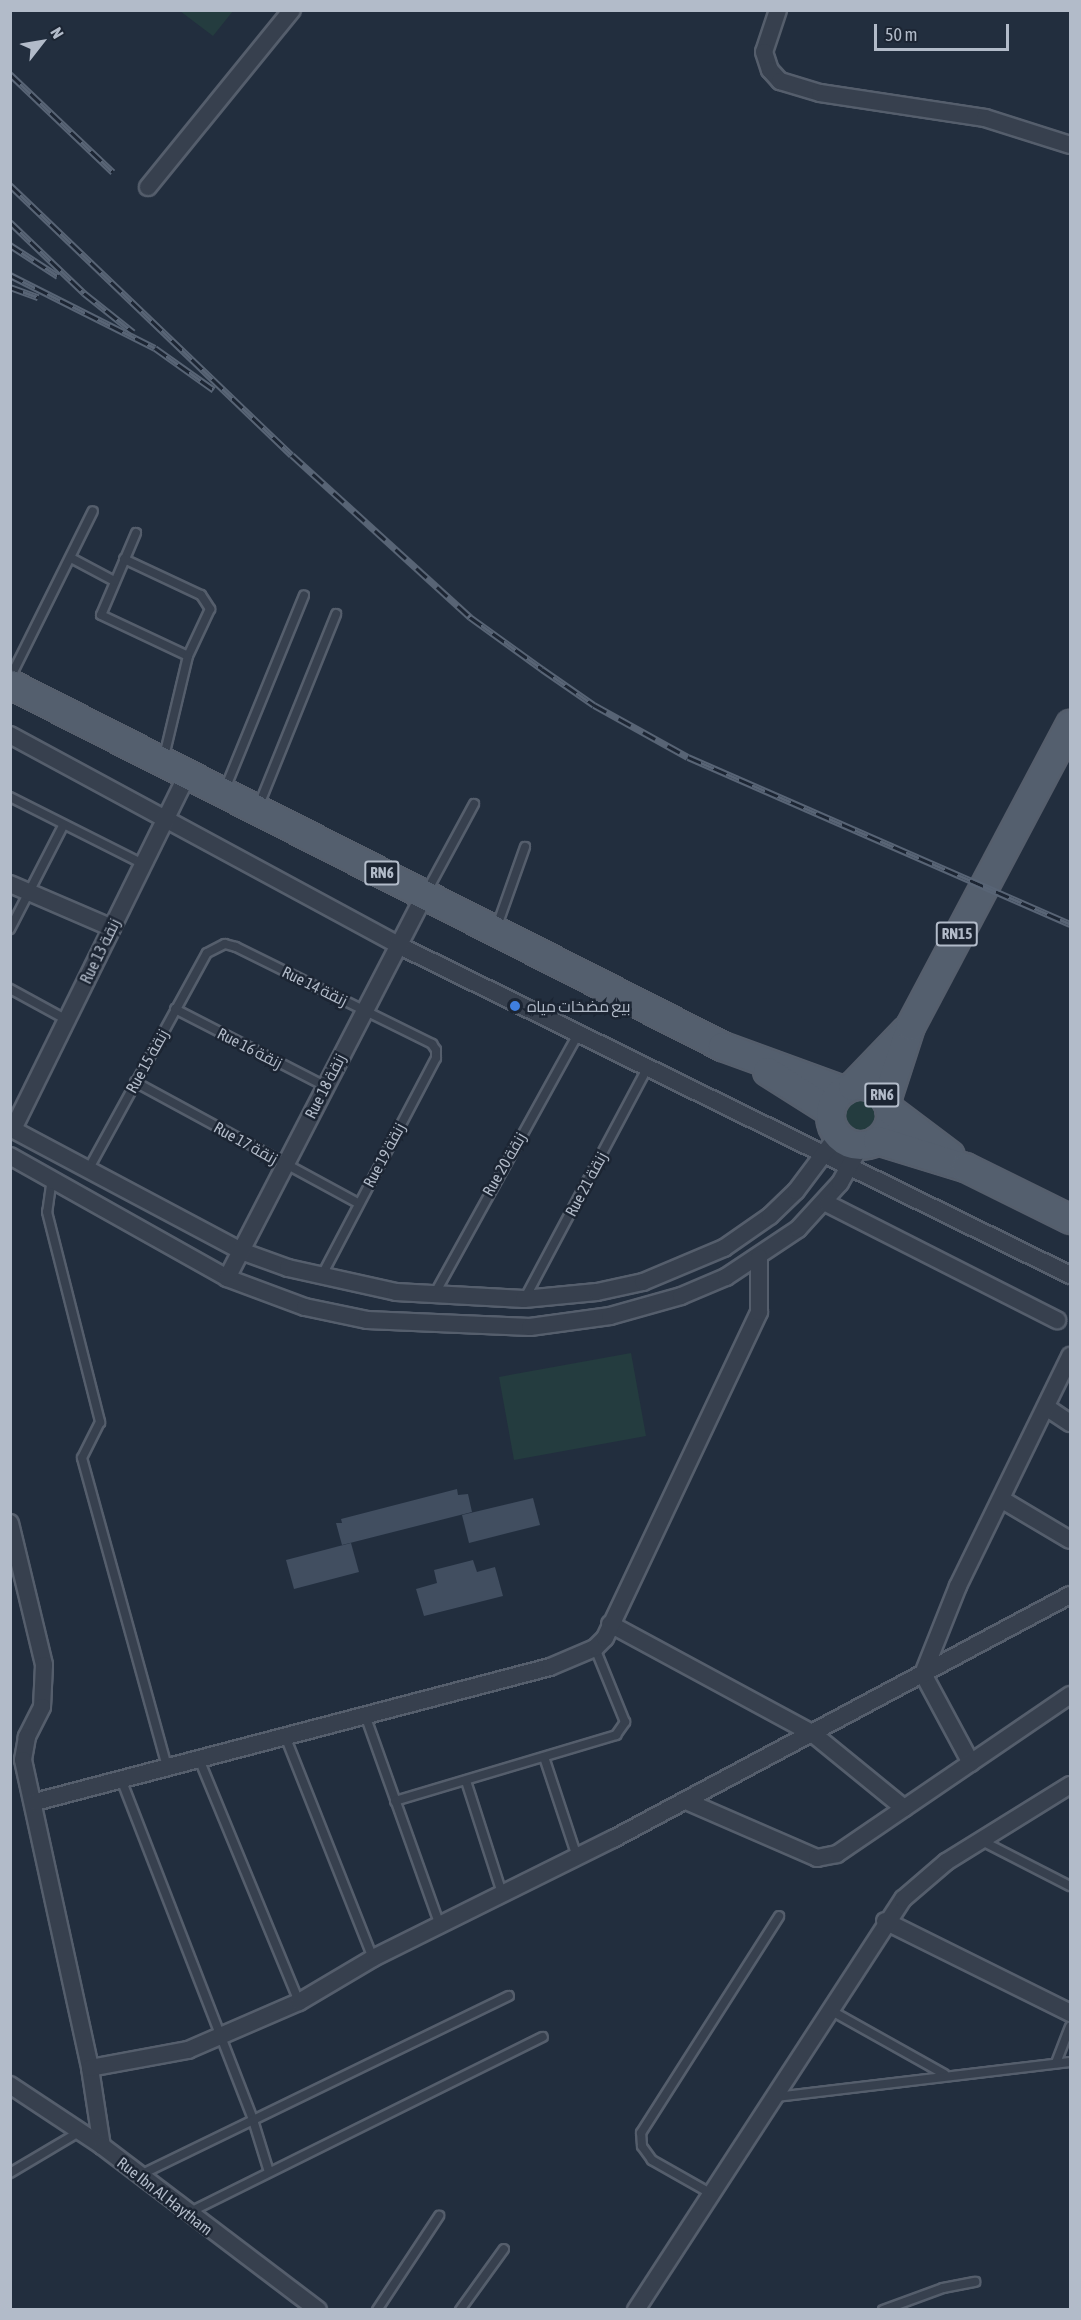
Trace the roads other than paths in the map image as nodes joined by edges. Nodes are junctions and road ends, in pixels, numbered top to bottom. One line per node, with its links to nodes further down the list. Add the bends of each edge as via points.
1 (292, 10): 4 (street)
2 (778, 10): 3 (street, via 764,52 770,70 780,81 820,93 985,118)
3 (1071, 145)
4 (148, 187)
5 (93, 510): 7 (lane)
6 (136, 533): 8 (lane)
7 (71, 558): 9 (lane); 13 (lane)
8 (124, 559): 9 (lane); 12 (lane, via 207,600 210,609)
9 (114, 581): 12 (lane, via 100,610 104,618)
10 (304, 595): 19 (lane)
11 (336, 614): 22 (lane)
12 (188, 656): 17 (lane)
13 (10, 678)
14 (10, 684): 17 (main road, RN6)
15 (1071, 724): 39 (main road, RN15)
16 (10, 735): 23 (street)
17 (163, 760): 18 (main road, RN6)
18 (188, 774): 19 (main road, RN6); 23 (street, Rue 13 زنقة)
19 (224, 792): 22 (main road, RN6)
20 (10, 797): 24 (lane)
21 (474, 804): 29 (lane)
22 (257, 810): 29 (main road, RN6)
23 (166, 818): 26 (street, Rue 13 زنقة); 33 (street)
24 (63, 826): 26 (lane); 28 (lane)
25 (525, 848): 32 (lane)
26 (143, 864): 30 (street, Rue 13 زنقة)
27 (10, 884): 28 (street)
28 (30, 892): 30 (street); 31 (lane)
29 (425, 895): 32 (main road, RN6); 33 (street, Rue 18 زنقة)
30 (112, 928): 38 (street, Rue 13 زنقة)
31 (10, 929)
32 (495, 930): 47 (main road, RN6, via 755,1060 808,1074)
33 (398, 945): 37 (street, Rue 18 زنقة); 40 (street)
34 (207, 952): 36 (lane, Rue 15 زنقة); 37 (lane, Rue 14 زنقة, via 225,944 236,947)
35 (10, 989): 38 (lane)
36 (176, 1009): 43 (lane, Rue 15 زنقة); 44 (lane, Rue 16 زنقة)
37 (364, 1010): 41 (lane, Rue 14 زنقة); 44 (street, Rue 18 زنقة)
38 (67, 1020): 46 (street, Rue 13 زنقة)
39 (910, 1026): 45 (main road, RN15); 47 (main road, RN15)
40 (578, 1034): 42 (street); 61 (lane, Rue 20 زنقة)
41 (421, 1039): 53 (lane, Rue 19 زنقة, via 432,1044 436,1058)
42 (647, 1069): 47 (street); 62 (lane, Rue 21 زنقة)
43 (135, 1082): 49 (lane, Rue 17 زنقة); 51 (lane, Rue 15 زنقة)
44 (325, 1086): 49 (street, Rue 18 زنقة)
45 (888, 1104): 47 (main road, RN6, via 888,1126); 47 (main road, RN6, via 875,1089); 50 (main road, RN6)
46 (12, 1128): 51 (street)
47 (847, 1128): 50 (main road, RN6); 57 (street, via 812,1215); 58 (street); 62 (street, via 770,1216 724,1248 643,1282 597,1292)
48 (10, 1156): 52 (street)
49 (285, 1164): 53 (lane, Rue 17 زنقة); 56 (street, Rue 18 زنقة)
50 (965, 1167): 55 (main road, RN6)
51 (88, 1170): 56 (street)
52 (52, 1178): 60 (street); 81 (lane, via 47,1212 100,1422 82,1458)
53 (358, 1203): 59 (lane, Rue 19 زنقة)
54 (828, 1204): 63 (street)
55 (1071, 1219)
56 (241, 1251): 59 (street); 60 (street, Rue 18 زنقة)
57 (759, 1257): 60 (street, via 726,1277 681,1296 610,1316 530,1327 367,1320 305,1307); 71 (street, via 759,1312)
58 (1071, 1275)
59 (321, 1277): 61 (street)
60 (227, 1278)
61 (434, 1296): 62 (street)
62 (524, 1299)
63 (1057, 1320)
64 (1071, 1356): 65 (street)
65 (1046, 1407): 66 (street); 67 (street)
66 (1071, 1423)
67 (1001, 1499): 69 (street); 73 (street, via 958,1587)
68 (10, 1523): 87 (street, via 44,1665 42,1707 27,1737 23,1760)
69 (1071, 1540)
70 (1071, 1595): 73 (street)
71 (610, 1624): 72 (street); 76 (street)
72 (596, 1648): 75 (street, via 571,1662); 78 (lane, via 625,1722 623,1729 606,1740)
73 (923, 1674): 76 (street); 80 (street)
74 (1071, 1695): 80 (street)
75 (364, 1715): 77 (street); 85 (lane)
76 (813, 1733): 86 (street); 88 (street)
77 (285, 1736): 79 (street); 96 (lane)
78 (544, 1757): 83 (lane); 90 (lane)
79 (199, 1758): 81 (street); 98 (lane)
80 (971, 1762): 88 (street)
81 (167, 1767): 82 (street)
82 (121, 1778): 87 (street); 103 (lane)
83 (466, 1781): 85 (lane); 92 (lane)
84 (1071, 1785): 89 (street)
85 (395, 1801): 95 (lane)
86 (686, 1801): 88 (street, via 817,1858 837,1854); 90 (street)
87 (35, 1802): 106 (street)
88 (904, 1808)
89 (980, 1840): 91 (lane); 94 (street, via 923,1881)
90 (577, 1857): 92 (street)
91 (1071, 1886)
92 (502, 1893): 95 (street)
93 (779, 1916): 116 (lane, via 641,2133 642,2146 652,2160)
94 (885, 1921): 99 (street); 100 (street)
95 (439, 1923): 96 (street)
96 (373, 1958): 98 (street)
97 (509, 1996): 110 (lane)
98 (299, 2002): 103 (street)
99 (830, 2010): 107 (lane); 109 (street)
100 (1071, 2013)
101 (1071, 2027): 105 (lane)
102 (543, 2037): 113 (lane)
103 (219, 2038): 106 (street, via 188,2049); 110 (lane)
104 (1071, 2062): 105 (lane)
105 (1056, 2063): 107 (lane)
106 (90, 2068): 112 (street)
107 (944, 2074): 109 (lane)
108 (10, 2085): 111 (street, Rue Ibn Al Haytham)
109 (775, 2097): 116 (street)
110 (253, 2120): 113 (lane); 115 (lane)
111 (78, 2132): 112 (street, Rue Ibn Al Haytham); 114 (lane)
112 (102, 2146): 115 (street, Rue Ibn Al Haytham)
113 (269, 2172): 117 (lane)
114 (10, 2173)
115 (140, 2176): 117 (street, Rue Ibn Al Haytham)
116 (710, 2193): 124 (street)
117 (187, 2213): 121 (street, Rue Ibn Al Haytham)
118 (439, 2216): 122 (lane)
119 (504, 2249): 123 (lane)
120 (975, 2282): 125 (lane, via 943,2288)
121 (318, 2310)
122 (377, 2310)
123 (460, 2310)
124 (636, 2310)
125 (884, 2310)

